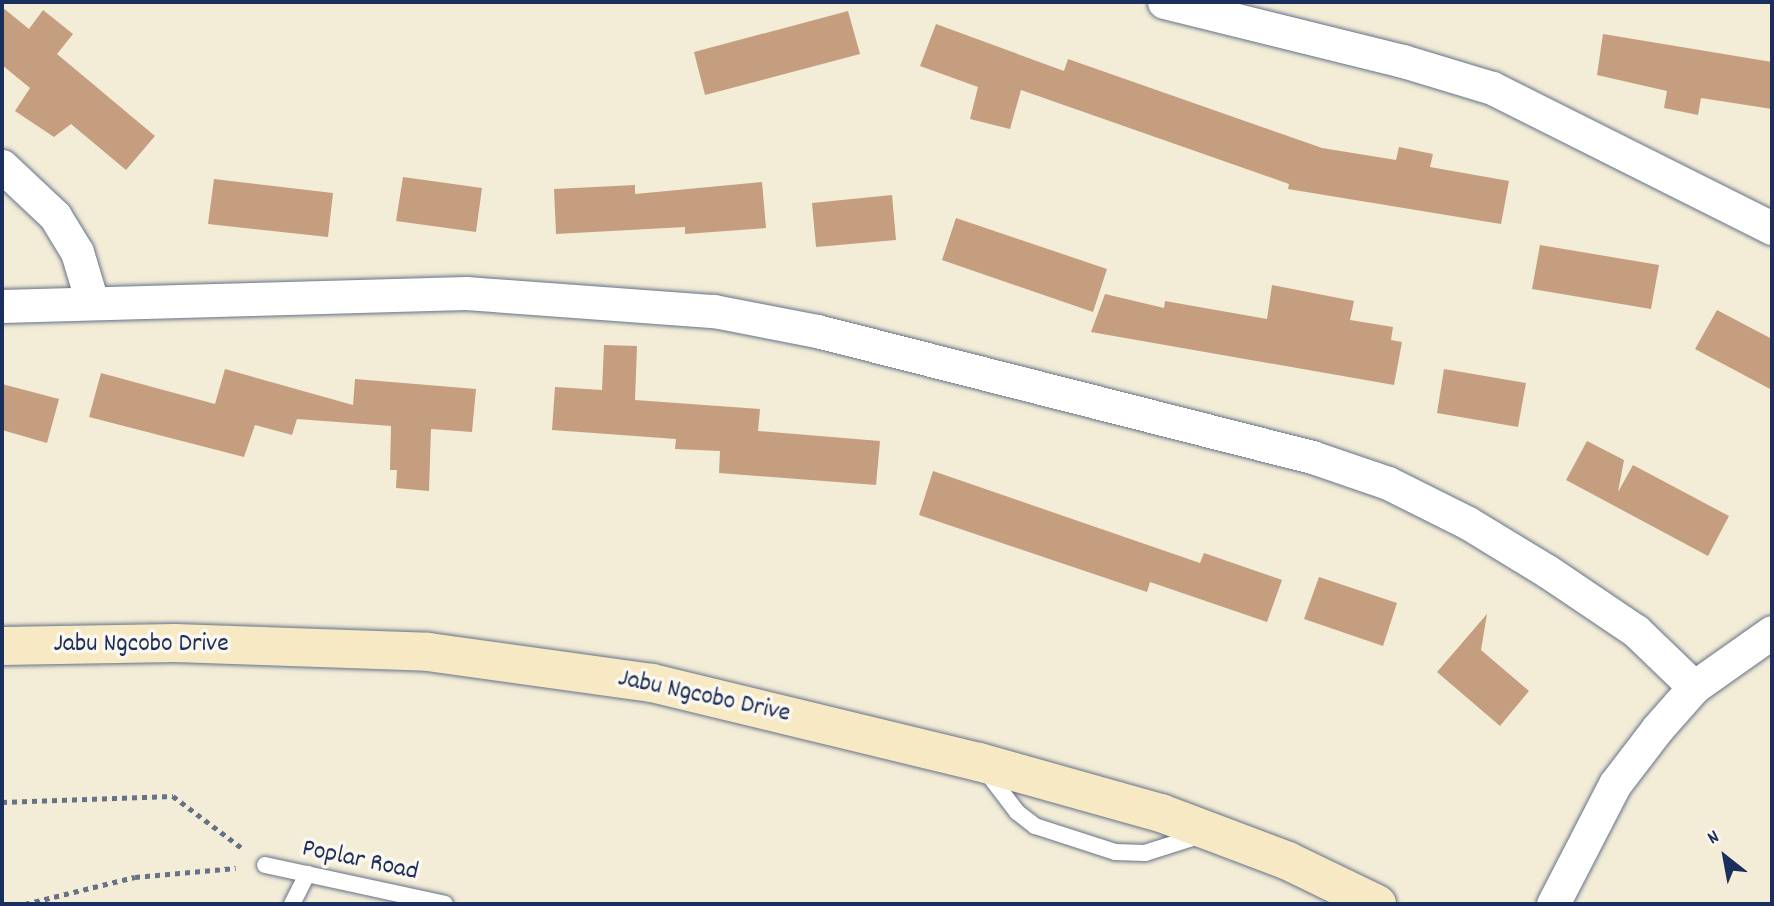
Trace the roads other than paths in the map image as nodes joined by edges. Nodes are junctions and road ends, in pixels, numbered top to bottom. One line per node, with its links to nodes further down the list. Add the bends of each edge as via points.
1 (1164, 2): 3 (street, via 1403,61 1492,88)
2 (2, 166): 4 (street, via 55,216 77,252)
3 (1772, 228)
4 (92, 302): 5 (street); 8 (street, via 466,293 598,300 714,310 916,355 1312,457 1388,483 1468,523 1580,594 1659,650)
5 (2, 306)
6 (1772, 632): 8 (street)
7 (2, 646): 9 (main road, Jabu Ngcobo Drive, via 176,643 428,652 652,683)
8 (1694, 687): 16 (street, via 1615,784)
9 (979, 762): 10 (main road, Jabu Ngcobo Drive, via 1161,813); 10 (lane, via 1017,812 1035,826 1115,852 1158,851)
10 (1211, 832): 15 (main road, Jabu Ngcobo Drive, via 1288,861)
11 (265, 865): 12 (lane, Poplar Road)
12 (307, 874): 13 (lane); 14 (lane, Poplar Road)
13 (292, 904)
14 (445, 904)
15 (1377, 904)
16 (1553, 904)

